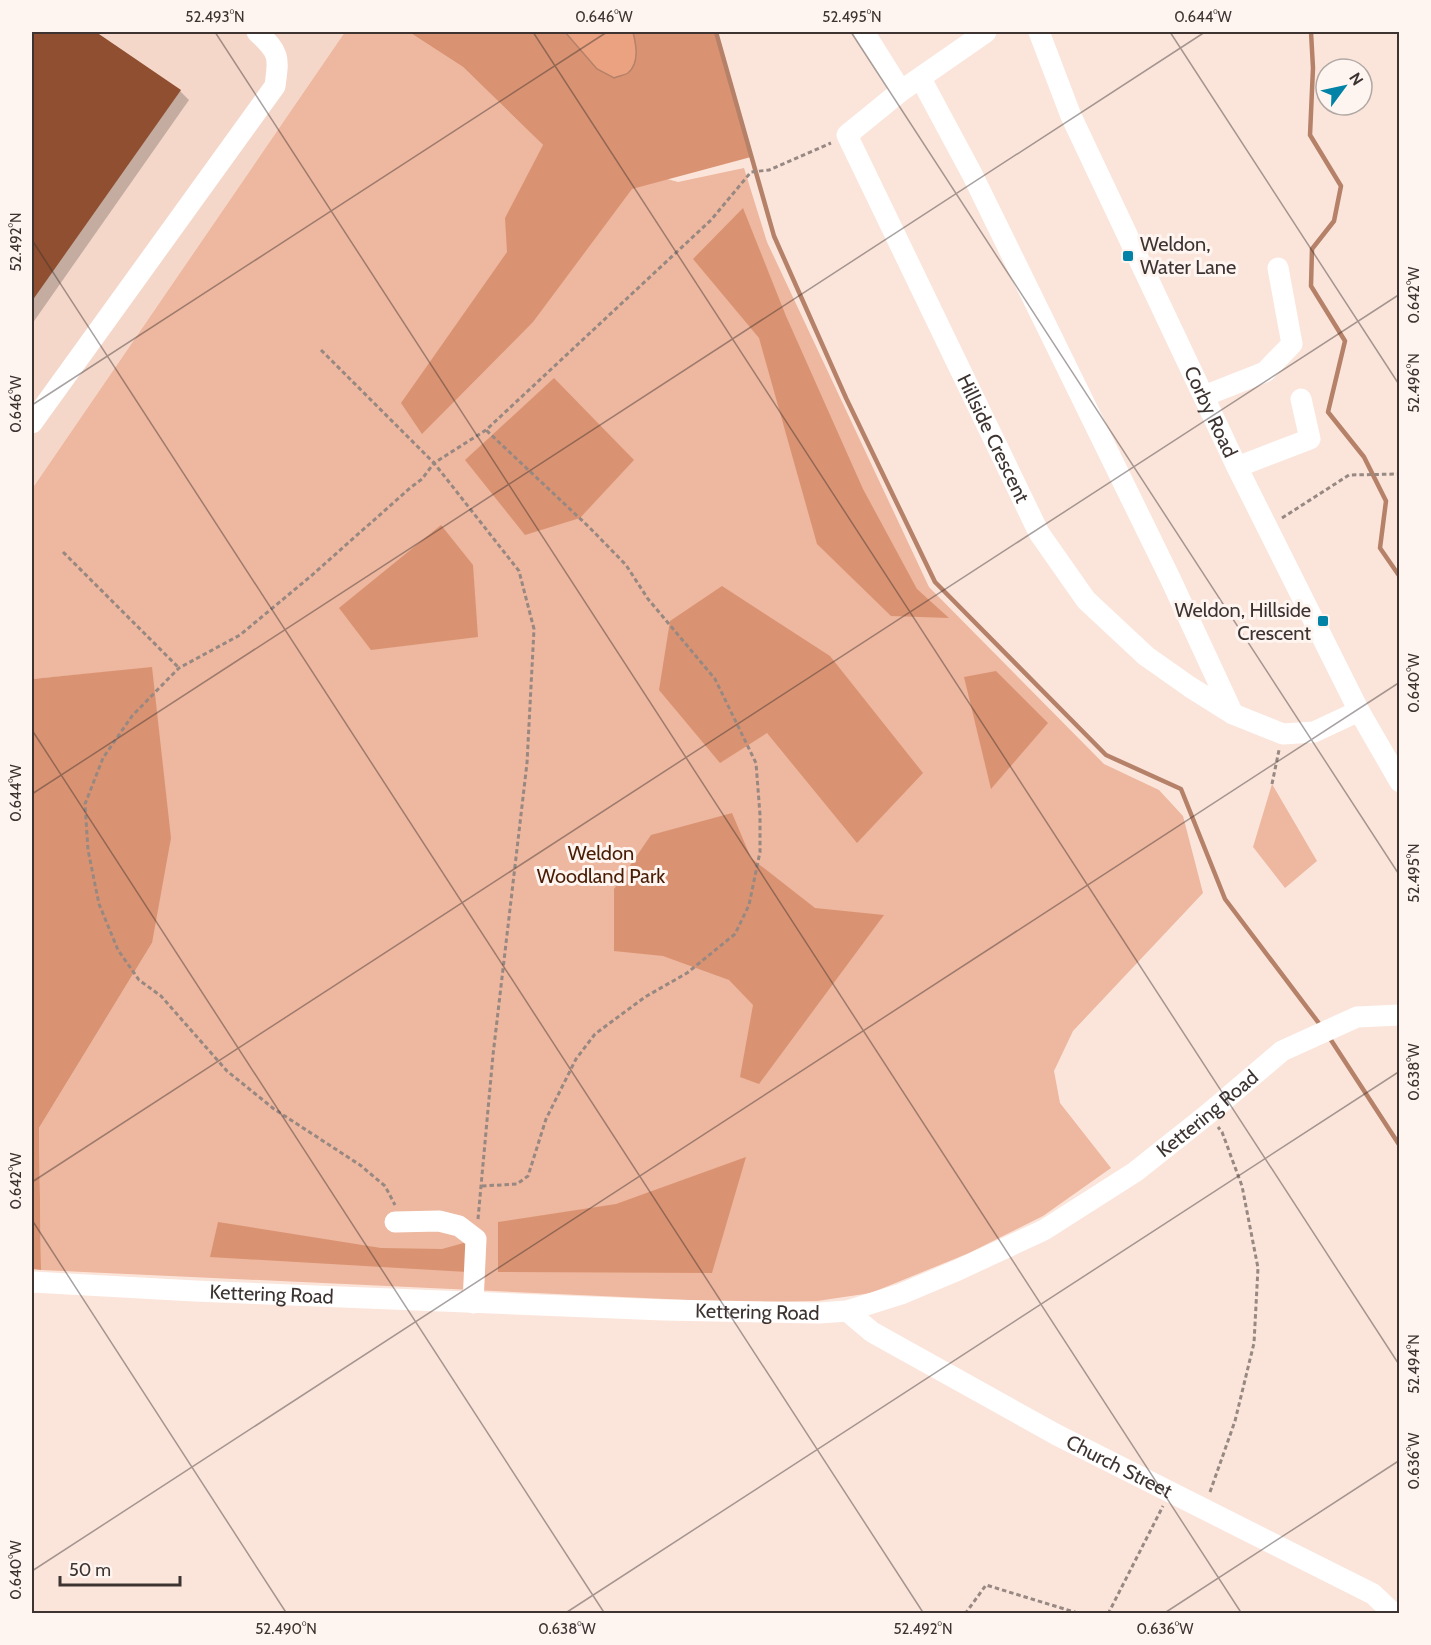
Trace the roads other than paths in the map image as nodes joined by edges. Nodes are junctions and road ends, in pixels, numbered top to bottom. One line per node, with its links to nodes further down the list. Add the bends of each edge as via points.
1 (257, 32): 10 (street, via 270,44 278,60 275,86)
2 (864, 32): 6 (street)
3 (986, 32): 5 (street)
4 (1040, 32): 8 (street, Corby Road, via 1071,116)
5 (921, 79): 6 (street); 13 (street, via 972,174)
6 (901, 91): 13 (street, Hillside Crescent, via 847,135 1039,533 1086,600 1146,656)
7 (1278, 268): 8 (street, via 1292,344 1265,372)
8 (1203, 396): 11 (street, Corby Road)
9 (1301, 399): 11 (street, via 1310,439)
10 (32, 423)
11 (1237, 467): 12 (street, Corby Road)
12 (1359, 711): 13 (street, Hillside Crescent, via 1314,732 1282,734); 14 (street, Corby Road)
13 (1233, 714)
14 (1400, 782)
15 (1400, 1015): 19 (street, Kettering Road, via 1357,1017 1282,1051 1135,1172 1044,1230 911,1290)
16 (395, 1222): 18 (street, via 439,1221 459,1226 476,1239)
17 (32, 1282): 18 (street, Kettering Road)
18 (473, 1303): 19 (street, Kettering Road)
19 (847, 1311): 20 (street, Church Street, via 872,1332 1036,1423 1373,1594)
20 (1394, 1614)

